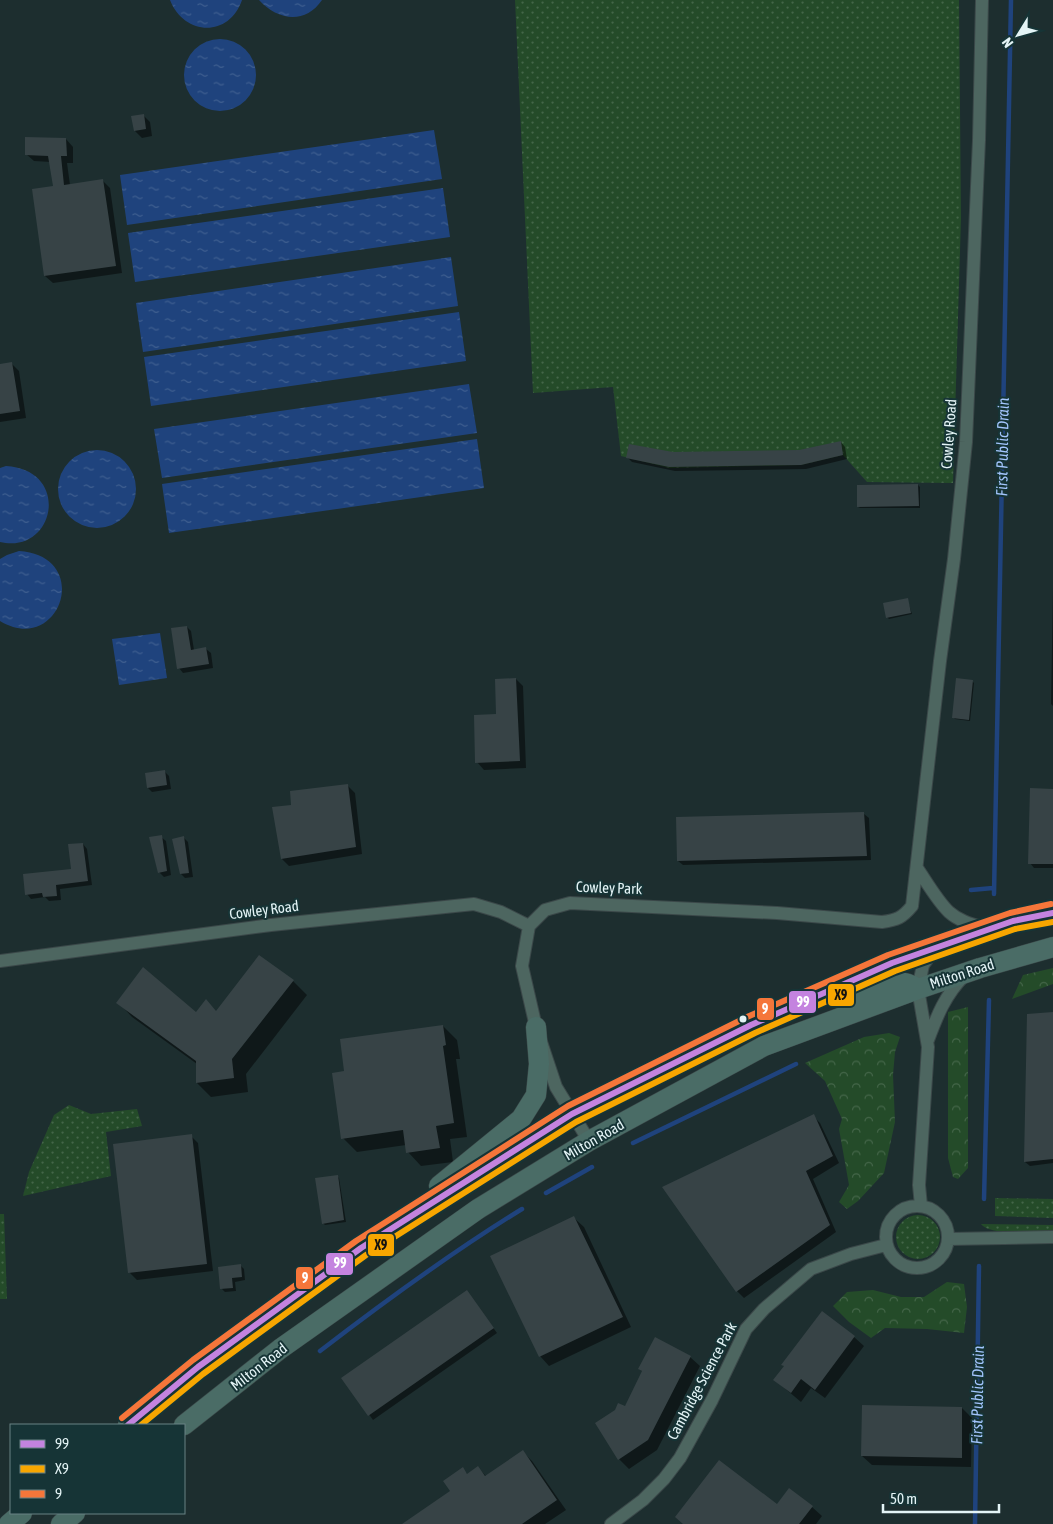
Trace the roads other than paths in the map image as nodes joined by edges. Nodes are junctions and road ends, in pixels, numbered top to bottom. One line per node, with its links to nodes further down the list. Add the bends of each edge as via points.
1 (982, 0): 2 (street, Cowley Road, via 966,442)
2 (917, 868): 3 (street, Cowley Road); 6 (street, via 948,912 958,919)
3 (914, 899): 5 (street, Cowley Park, via 903,917 882,922 777,913 570,903 545,910)
4 (1048, 912): 6 (main road, Milton Road)
5 (529, 926): 9 (street, Cowley Road, via 501,912 474,904 261,927); 13 (street, via 522,966)
6 (991, 929): 8 (main road, Milton Road)
7 (1053, 947): 10 (main road, Milton Road)
8 (936, 948): 11 (street, via 923,965); 12 (main road, Milton Road, via 892,963)
9 (0, 962)
10 (968, 972): 11 (main road, Milton Road); 14 (street, via 952,988 940,1008)
11 (918, 989): 12 (main road, via 910,983 897,981 879,983); 14 (street); 16 (main road, Milton Road, via 764,1046)
12 (751, 1025): 15 (main road, Milton Road)
13 (536, 1028): 15 (street, via 556,1087); 21 (main road, via 539,1064 536,1095 521,1119)
14 (928, 1040): 17 (street, via 919,1185)
15 (572, 1114): 16 (street); 21 (main road, Milton Road)
16 (589, 1141): 23 (main road, Milton Road, via 478,1209 280,1350)
17 (921, 1206): 19 (street, via 939,1214 946,1225); 20 (street, via 906,1208 893,1216 888,1224)
18 (1053, 1237): 19 (street)
19 (948, 1239): 20 (street, via 941,1257 925,1268 905,1266 890,1254)
20 (886, 1244): 28 (street, Cambridge Science Park, via 811,1270 764,1308 746,1329 680,1458 643,1500)
21 (361, 1248): 22 (main road, Milton Road, via 198,1367)
22 (129, 1424)
23 (185, 1424)
24 (21, 1514): 26 (main road)
25 (74, 1514): 27 (main road)
26 (9, 1524)
27 (61, 1524)
28 (611, 1524)

